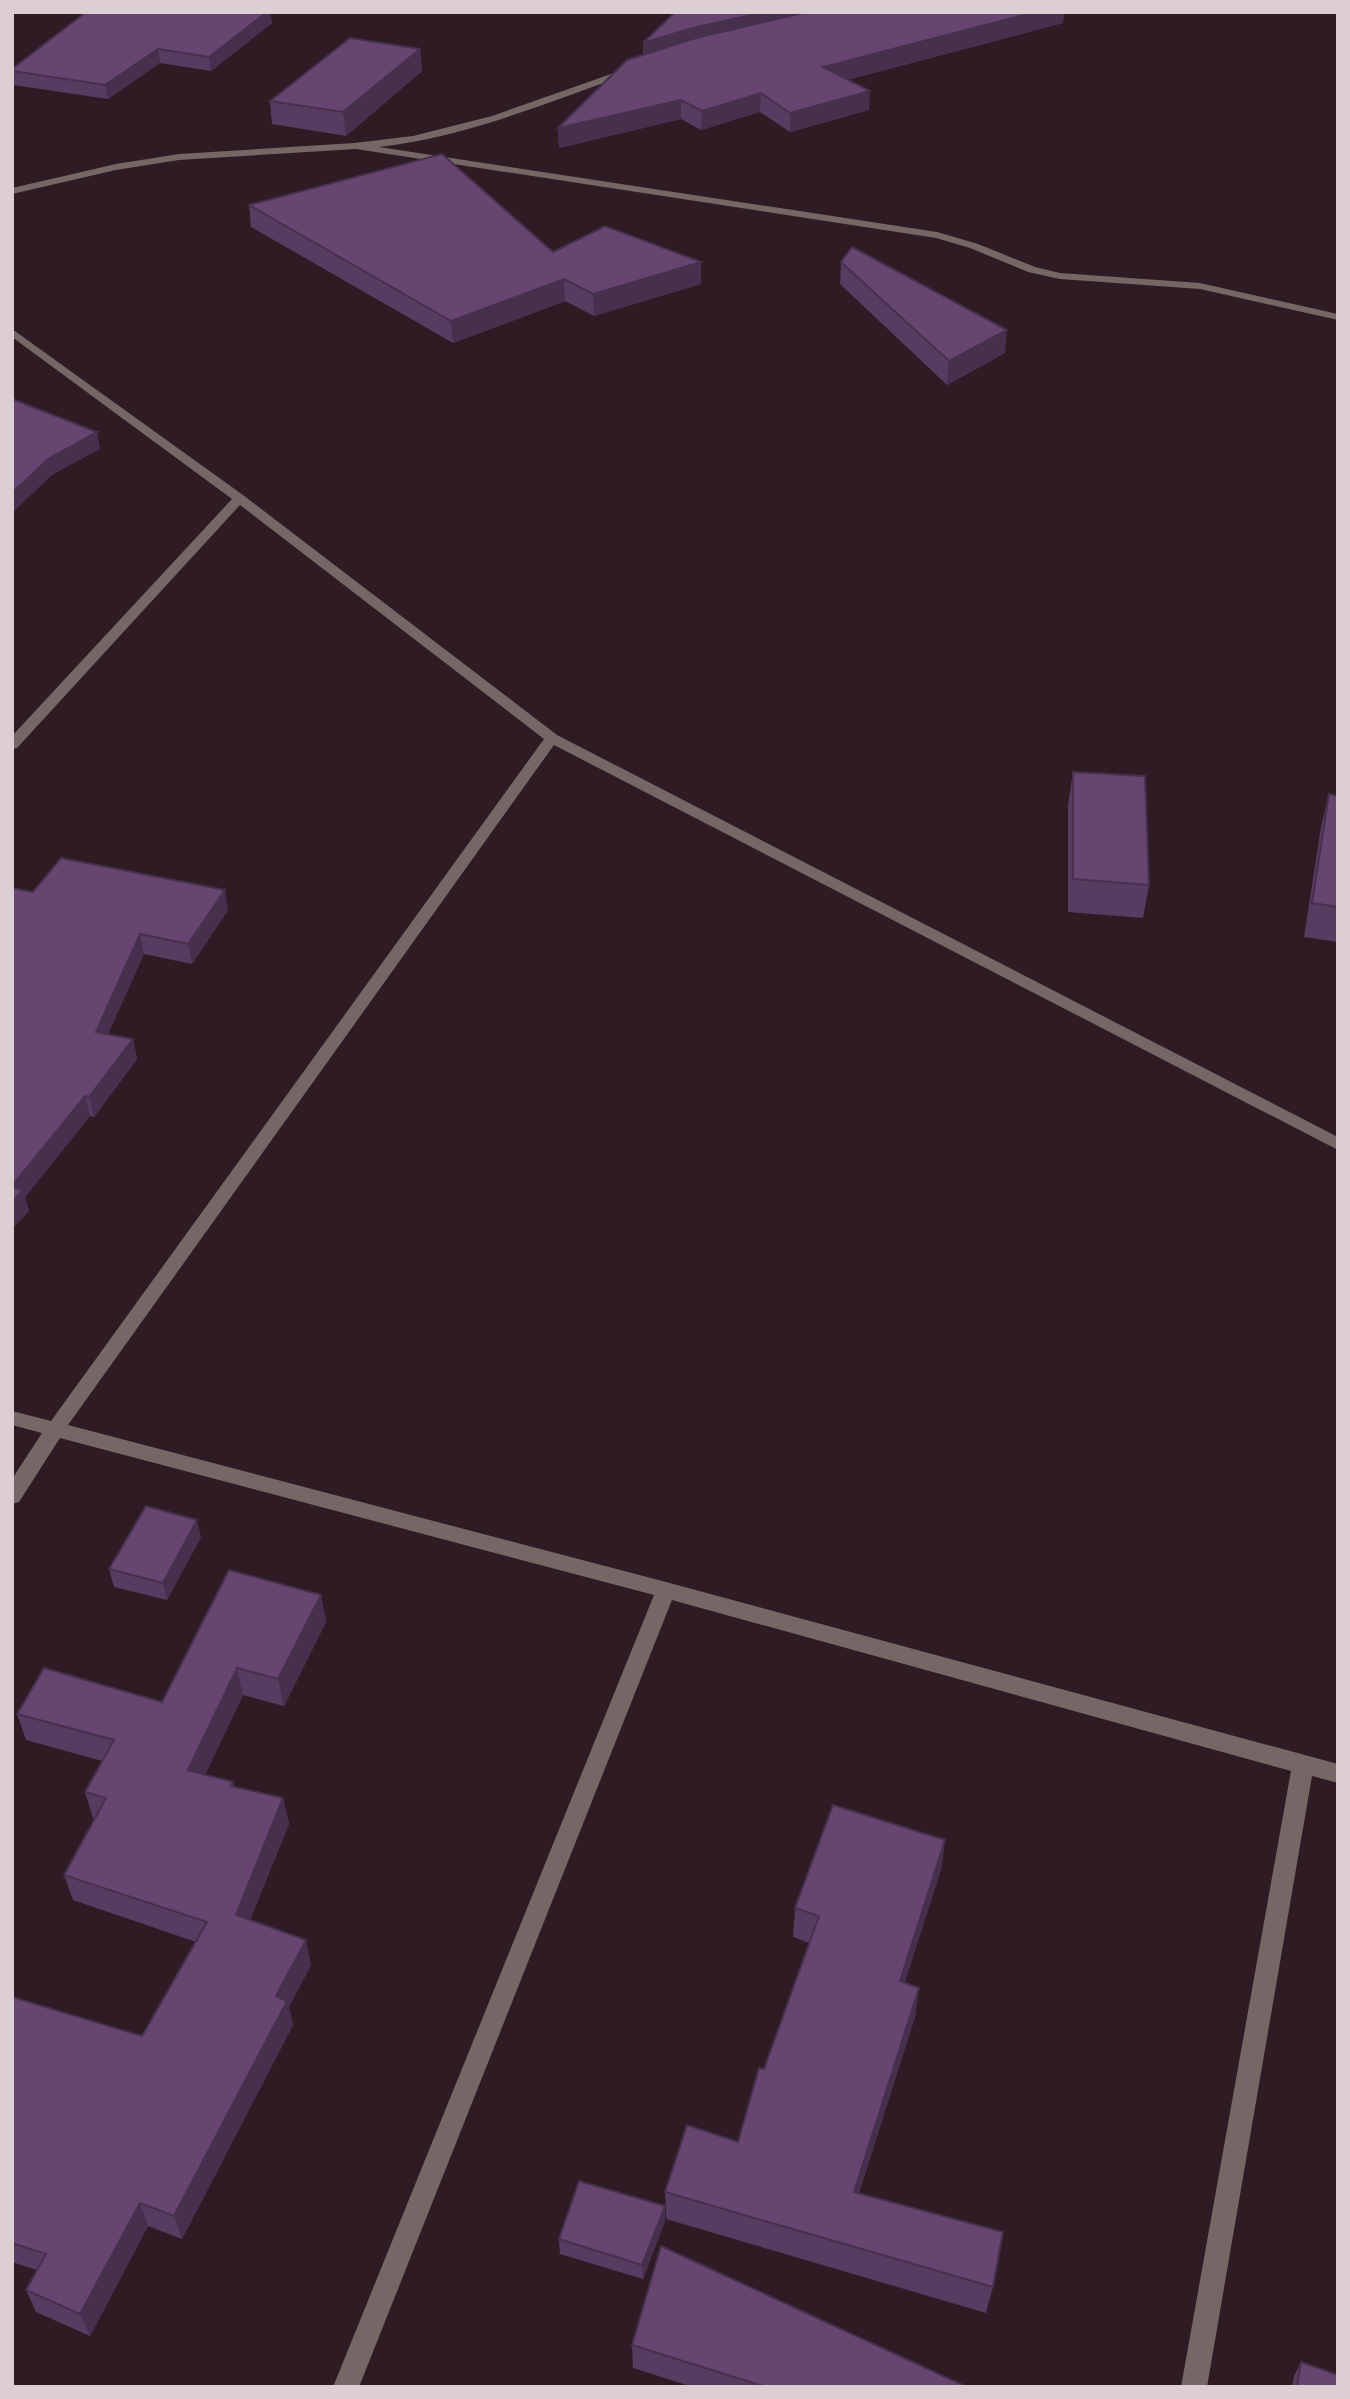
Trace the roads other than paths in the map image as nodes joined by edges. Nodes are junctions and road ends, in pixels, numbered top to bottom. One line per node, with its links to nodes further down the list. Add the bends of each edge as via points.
1 (642, 66): 2 (street, via 458,127)
2 (355, 146): 3 (street, via 175,158); 4 (street, via 937,235 1060,276 1200,286)
3 (12, 191)
4 (1338, 317)
5 (16, 339): 6 (street)
6 (239, 498): 7 (street); 8 (street)
7 (552, 738): 9 (street); 11 (street)
8 (12, 745)
9 (1338, 1144)
10 (12, 1418): 11 (street)
11 (55, 1428): 12 (street); 13 (street)
12 (12, 1496)
13 (666, 1590): 14 (street); 16 (street)
14 (1303, 1764): 15 (street); 17 (street)
15 (1338, 1774)
16 (346, 2387)
17 (1194, 2387)

